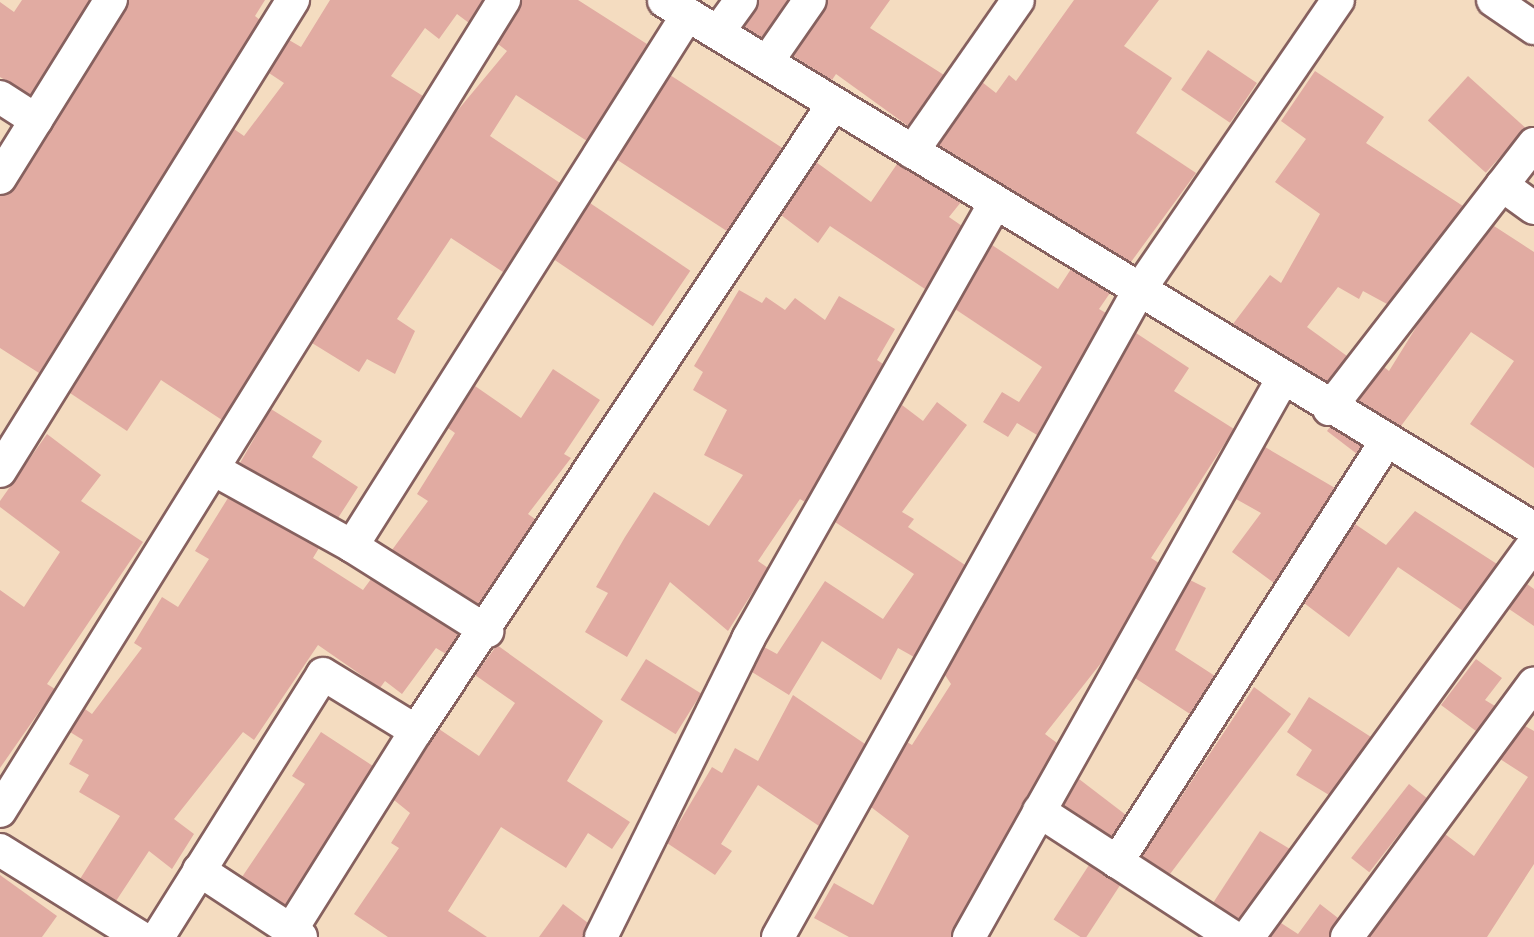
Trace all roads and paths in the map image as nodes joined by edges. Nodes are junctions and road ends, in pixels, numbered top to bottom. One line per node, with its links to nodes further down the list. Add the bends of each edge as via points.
1 (111, 0): 15 (street)
2 (293, 0): 27 (street)
3 (504, 0): 26 (street)
4 (741, 0): 11 (street)
5 (810, 0): 12 (street)
6 (1018, 0): 17 (street)
7 (1338, 0): 22 (street)
8 (1493, 0): 10 (street)
9 (676, 7): 11 (main road); 30 (street)
10 (1534, 28)
11 (718, 32): 12 (main road)
12 (767, 62): 14 (main road)
13 (0, 97): 15 (street)
14 (834, 103): 17 (main road); 31 (street)
15 (36, 120): 18 (street)
16 (1534, 144): 19 (street)
17 (912, 152): 20 (main road)
18 (0, 178)
19 (1502, 185): 21 (street); 24 (street)
20 (995, 203): 22 (main road); 42 (street, via 748,639)
21 (1534, 208)
22 (1138, 292): 23 (main road); 43 (street)
23 (1282, 380): 24 (main road); 35 (street)
24 (1329, 409): 25 (main road)
25 (1386, 442): 28 (main road); 37 (street)
26 (215, 470): 30 (street); 34 (street)
27 (0, 471)
28 (1534, 529)
29 (1534, 544): 46 (street)
30 (352, 546): 31 (street)
31 (487, 631): 33 (street)
32 (1534, 683): 47 (street)
33 (416, 731): 38 (street, via 323,674); 39 (street)
34 (0, 811)
35 (1039, 811): 37 (street); 44 (street)
36 (0, 850): 40 (street)
37 (1117, 862): 45 (street)
38 (199, 870): 39 (street); 41 (street)
39 (296, 934)
40 (140, 937)
41 (158, 937)
42 (601, 937)
43 (778, 937)
44 (969, 937)
45 (1233, 937)
46 (1248, 937)
47 (1347, 937)

